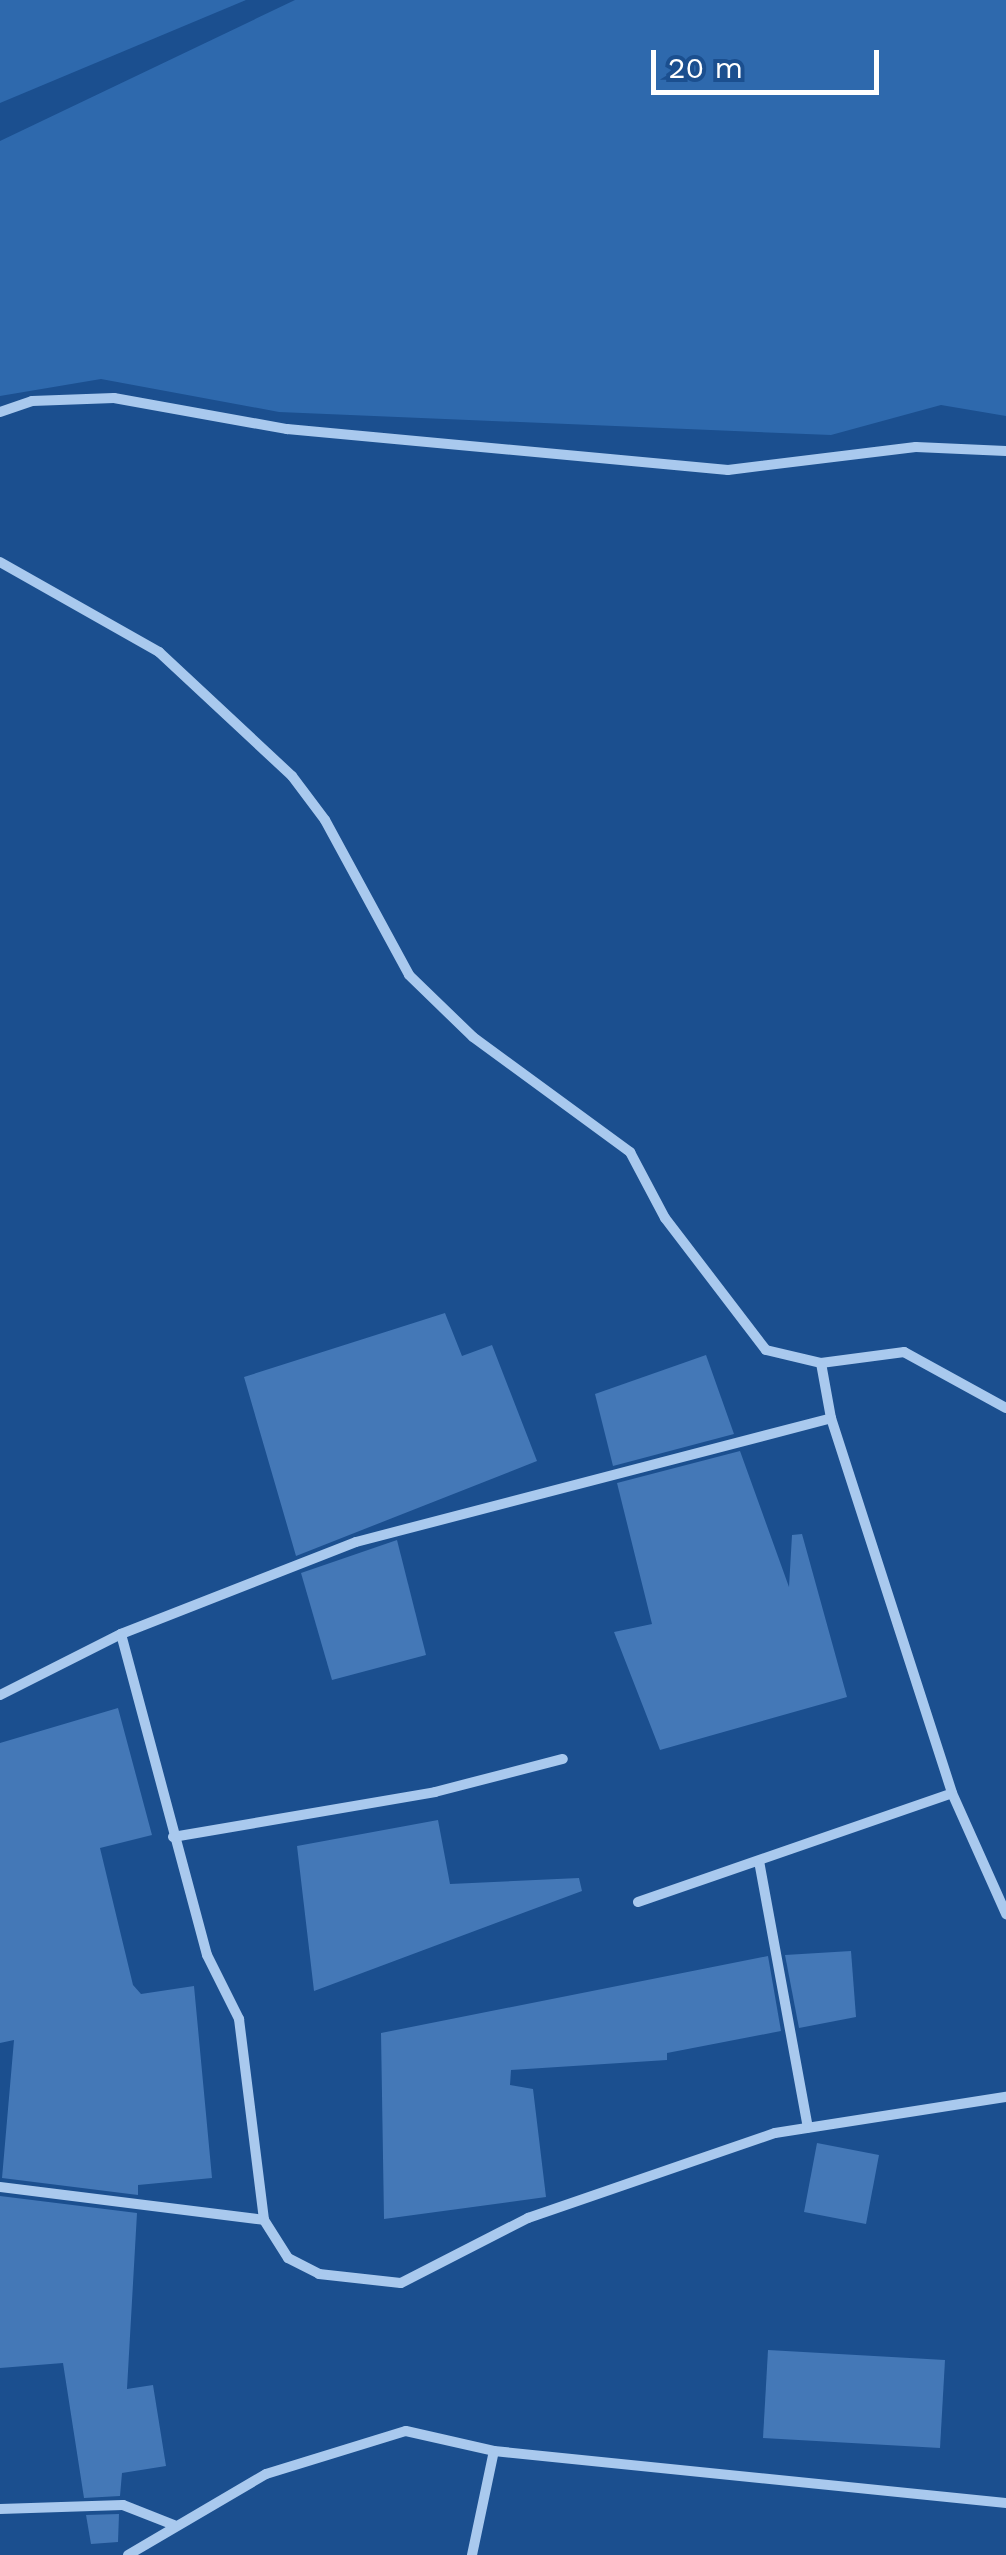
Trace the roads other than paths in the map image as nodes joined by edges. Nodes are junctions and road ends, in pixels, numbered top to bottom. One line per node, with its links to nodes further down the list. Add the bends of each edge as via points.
1 (0, 412): 2 (street, via 32,401 114,398 287,429 728,470 916,446)
2 (1006, 451)
3 (0, 562): 4 (street, via 159,652 280,764 325,820 409,975 473,1038 630,1152 665,1218 766,1350)
4 (821, 1362): 5 (street, via 904,1352); 6 (street)
5 (1006, 1408)
6 (831, 1418): 7 (street, via 356,1542); 10 (street)
7 (121, 1634): 8 (street); 11 (street)
8 (0, 1695)
9 (563, 1759): 11 (street, via 436,1792)
10 (952, 1793): 12 (street); 14 (street)
11 (173, 1837): 18 (street, via 207,1955 238,2019)
12 (759, 1861): 13 (street); 16 (street)
13 (638, 1902)
14 (1006, 1914)
15 (1006, 2097): 16 (street)
16 (808, 2128): 18 (street, via 528,2218 401,2283 319,2274 288,2258)
17 (0, 2187): 18 (street)
18 (264, 2220)
19 (494, 2451): 20 (street); 22 (street, via 406,2430 266,2474); 24 (street)
20 (1006, 2503)
21 (0, 2510): 22 (street, via 123,2505)
22 (174, 2525): 23 (street)
23 (128, 2555)
24 (472, 2555)

